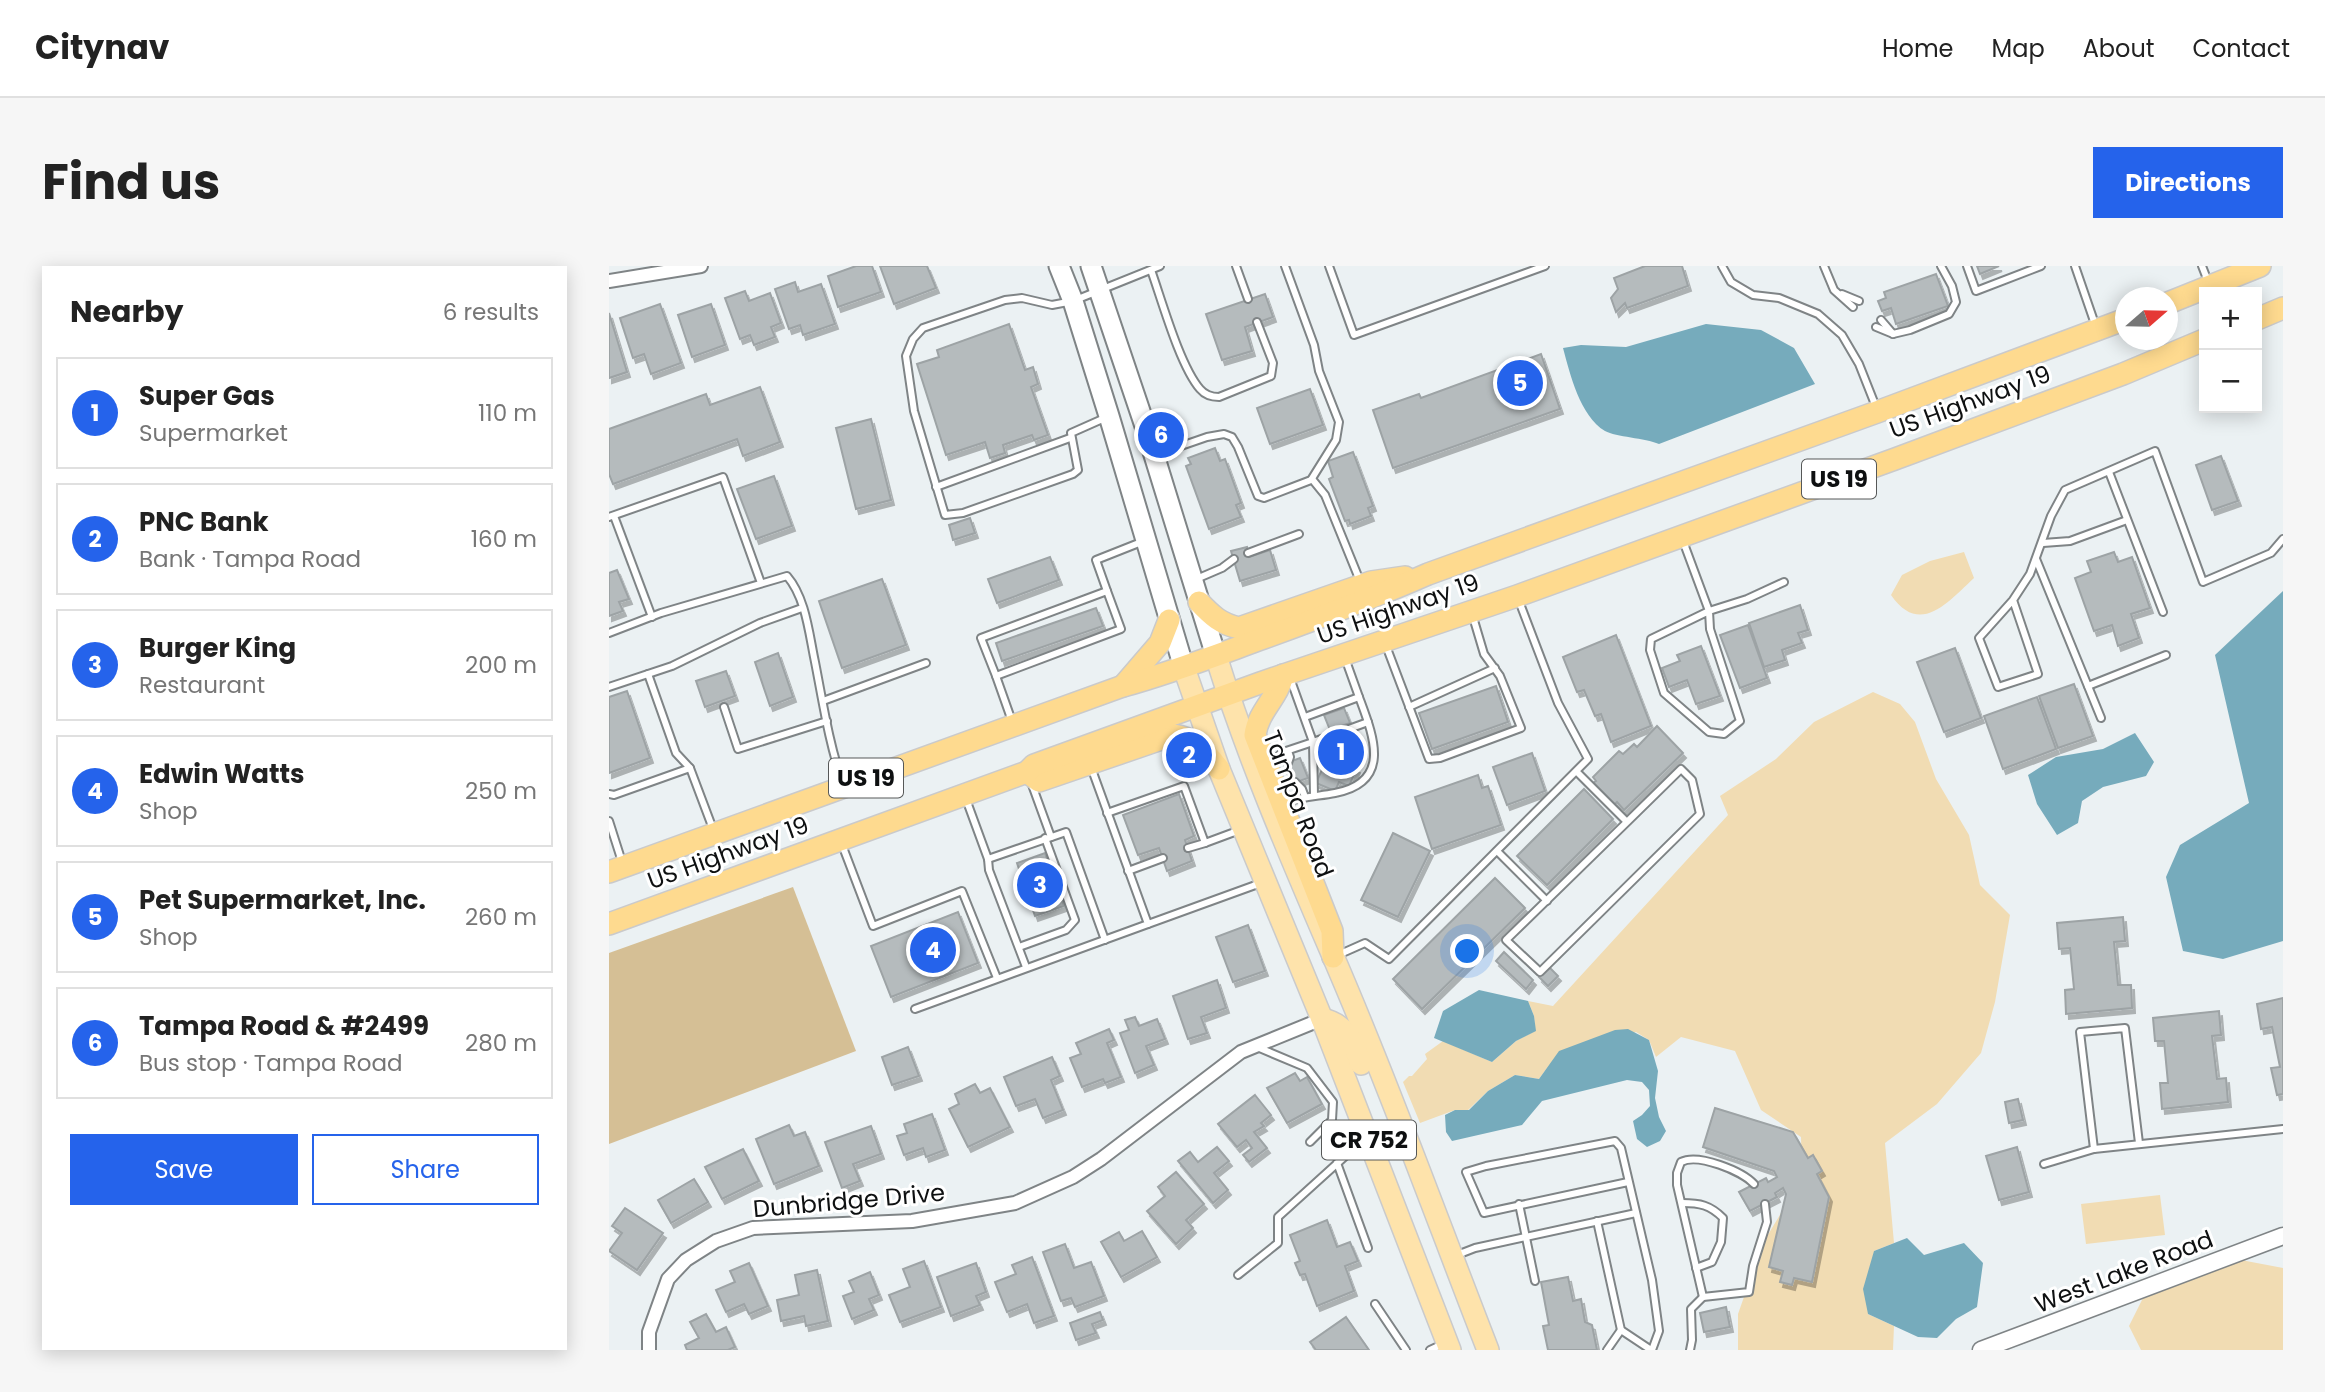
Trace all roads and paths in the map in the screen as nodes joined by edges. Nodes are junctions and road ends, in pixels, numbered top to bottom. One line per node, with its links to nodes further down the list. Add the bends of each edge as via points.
1 (701, 266): 18 (street)
2 (1059, 266): 23 (main road, CR 752)
3 (1091, 266): 19 (main road, Tampa Road / CR 752)
4 (1160, 266): 16 (lane)
5 (1236, 266): 22 (lane)
6 (1285, 266): 40 (lane, via 1339,422 1336,440)
7 (1329, 266): 8 (lane, via 1354,335)
8 (1545, 266)
9 (1721, 266): 35 (lane, via 1731,282 1753,295 1779,298 1818,314 1842,335)
10 (1824, 266): 20 (lane)
11 (1941, 266): 33 (lane, via 1956,302 1949,314)
12 (1968, 266): 13 (lane, via 1976,291)
13 (2042, 266)
14 (2075, 266): 32 (lane)
15 (2260, 266): 17 (highway)
16 (1145, 269): 19 (lane); 29 (lane, via 1188,372 1211,397 1271,376 1273,363)
17 (2206, 276): 21 (highway)
18 (609, 281)
19 (1100, 289): 23 (lane); 38 (main road, Tampa Road / CR 752)
20 (1834, 290): 24 (lane); 25 (lane)
21 (2178, 296)
22 (1248, 299)
23 (1073, 300): 36 (main road, CR 752); 41 (lane, via 1052,305 1023,298 1006,300 923,328 913,339 906,356 914,411)
24 (1859, 301)
25 (1853, 307)
26 (2283, 308): 27 (highway)
27 (2262, 317)
28 (1881, 320): 33 (lane)
29 (1257, 322)
30 (2115, 323): 32 (highway, US Highway 19 / US 19)
31 (1876, 327): 33 (lane)
32 (2097, 330): 35 (highway, US Highway 19 / US 19)
33 (1893, 334)
34 (2199, 342): 45 (highway, US Highway 19 / US 19)
35 (1877, 412): 52 (highway, US Highway 19 / US 19)
36 (1109, 416): 37 (lane, via 1071,433); 47 (main road, CR 752)
37 (1070, 438): 41 (lane); 41 (lane, via 1078,470 1073,474 963,513 945,515)
38 (1154, 456): 40 (lane, via 1224,434 1238,447 1258,496 1264,498); 53 (main road, Tampa Road / CR 752)
39 (2109, 472): 43 (lane); 46 (lane, via 2155,451 2203,582 2271,553); 48 (lane, via 2065,490)
40 (1312, 479): 56 (lane, via 1325,495)
41 (936, 487)
42 (611, 517): 55 (lane, via 723,477); 65 (lane)
43 (2127, 520): 48 (lane, via 2070,541); 64 (lane)
44 (1299, 534): 49 (lane)
45 (1681, 536): 58 (highway, US Highway 19 / US 19); 62 (lane)
46 (2283, 539)
47 (1146, 540): 57 (lane, via 1096,560); 66 (main road, CR 752)
48 (2043, 543): 51 (lane)
49 (1248, 553)
50 (1234, 559): 53 (lane)
51 (2036, 559): 59 (lane); 79 (lane)
52 (1428, 574): 56 (highway); 70 (highway, US Highway 19 / US 19)
53 (1192, 580): 60 (main road, Tampa Road / CR 752)
54 (1784, 582): 62 (lane)
55 (761, 583): 61 (lane, via 787,576); 65 (lane)
56 (1361, 585): 60 (highway, via 1239,628 1212,617)
57 (1107, 591): 77 (lane, via 1121,629); 77 (lane, via 981,638)
58 (1517, 596): 63 (highway, US Highway 19 / US 19); 98 (lane, via 1558,703 1588,760)
59 (2013, 600): 59 (lane, via 1979,638 1998,687 2038,674)
60 (1199, 602): 70 (main road, Tampa Road / CR 752)
61 (803, 608): 75 (lane); 83 (lane)
62 (1709, 611): 62 (lane, via 1651,639 1650,650 1664,693 1709,732 1724,734 1740,721 1710,629)
63 (1472, 612): 68 (highway, US Highway 19 / US 19); 74 (lane, via 1484,654)
64 (2163, 612)
65 (652, 617): 67 (lane)
66 (1169, 620): 73 (main road, CR 752); 78 (highway, via 1160,643)
67 (609, 633)
68 (1385, 641): 71 (highway, US Highway 19 / US 19); 86 (lane)
69 (2166, 655): 79 (lane)
70 (1216, 656): 73 (highway, US Highway 19 / US 19); 81 (main road, Tampa Road / CR 752)
71 (1345, 656): 76 (highway, US Highway 19 / US 19); 82 (lane)
72 (926, 663): 83 (lane)
73 (1184, 668): 78 (highway, US Highway 19 / US 19); 85 (main road, CR 752)
74 (1495, 668): 86 (lane); 86 (lane, via 1521,728 1429,759)
75 (648, 674): 80 (lane); 95 (lane, via 676,753)
76 (1286, 674): 81 (highway, US Highway 19 / US 19); 87 (lane); 93 (highway, via 1257,720 1255,735)
77 (996, 676): 91 (lane)
78 (1123, 686): 91 (highway, US Highway 19 / US 19)
79 (2088, 686): 88 (lane)
80 (609, 687)
81 (1228, 695): 85 (highway, US Highway 19 / US 19); 129 (main road, Tampa Road / CR 752)
82 (1359, 697): 87 (lane); 90 (lane)
83 (823, 701): 89 (lane)
84 (724, 707): 89 (lane, via 738,749)
85 (1196, 707): 96 (main road, CR 752); 97 (highway, US Highway 19 / US 19, via 1034,765)
86 (1409, 707)
87 (1305, 717): 92 (lane)
88 (2101, 718)
89 (827, 721): 101 (lane)
90 (1368, 722): 92 (lane); 105 (lane, via 1376,751 1364,780 1338,793)
91 (1013, 726): 101 (highway, US Highway 19 / US 19)
92 (1313, 742): 93 (lane); 105 (lane)
93 (1286, 759): 107 (highway)
94 (1089, 763): 96 (highway, via 1173,735 1188,737 1203,748); 97 (highway, via 1039,781); 108 (lane)
95 (690, 768): 103 (lane); 112 (lane)
96 (1219, 769): 111 (main road, CR 752)
97 (1027, 772): 104 (highway, US Highway 19 / US 19); 113 (lane)
98 (1577, 772): 110 (lane); 117 (lane)
99 (1304, 779): 102 (lane)
100 (1295, 782): 102 (lane)
101 (844, 786): 112 (highway, US Highway 19 / US 19)
102 (1302, 789): 106 (lane)
103 (609, 794)
104 (964, 794): 114 (highway, US Highway 19 / US 19); 119 (lane)
105 (1314, 796): 106 (lane)
106 (1305, 797): 107 (lane)
107 (1282, 804): 129 (highway, via 1332,930)
108 (1107, 813): 115 (lane, via 1184,786); 121 (lane)
109 (609, 821): 120 (lane)
110 (1627, 822): 124 (lane); 124 (lane, via 1681,769 1692,780 1700,814 1540,972 1506,940)
111 (1242, 829): 115 (lane); 122 (main road, CR 752)
112 (714, 834): 120 (highway, US Highway 19 / US 19)
113 (1048, 837): 119 (lane); 127 (lane, via 1066,832); 128 (lane, via 1075,920 1066,930)
114 (841, 840): 125 (highway, US Highway 19 / US 19); 131 (lane, via 873,926 961,891)
115 (1205, 843): 116 (lane)
116 (1188, 848)
117 (1497, 851): 124 (lane); 129 (lane, via 1389,959 1365,943)
118 (1163, 858): 121 (lane)
119 (988, 859): 128 (lane)
120 (616, 869): 123 (highway)
121 (1128, 871): 126 (lane)
122 (1267, 882): 126 (lane); 133 (main road, CR 752)
123 (609, 889)
124 (1547, 901)
125 (609, 924)
126 (1148, 924): 127 (lane)
127 (1105, 940): 130 (lane)
128 (1019, 947): 130 (lane)
129 (1333, 957): 139 (main road, Tampa Road / CR 752)
130 (1027, 967): 131 (lane)
131 (997, 978): 132 (lane)
132 (915, 1009)
133 (1322, 1019): 134 (street, Dunbridge Drive); 136 (main road, CR 752); 139 (main road, via 1335,1021 1352,1041 1377,1102)
134 (1255, 1046): 137 (lane, via 1307,1068 1332,1102 1332,1120); 161 (street, Dunbridge Drive, via 1101,1159 1073,1177 1015,1202 912,1221 753,1228 716,1241 686,1260 668,1279 649,1332)
135 (2283, 1129): 138 (lane)
136 (1367, 1136): 141 (lane); 160 (main road, CR 752)
137 (1310, 1142)
138 (2139, 1143): 140 (lane); 140 (lane, via 2125,1028 2080,1032)
139 (1410, 1147): 153 (main road, Tampa Road / CR 752)
140 (2094, 1149): 142 (lane)
141 (1337, 1163): 152 (lane); 155 (lane, via 1278,1217 1278,1243)
142 (2044, 1164)
143 (1628, 1182): 146 (lane); 146 (lane, via 1621,1147 1615,1141 1466,1172 1484,1213); 148 (lane)
144 (1755, 1184): 145 (lane, via 1726,1167 1687,1159 1677,1173)
145 (1682, 1203): 154 (lane); 154 (lane, via 1712,1208 1723,1218 1721,1242 1712,1262)
146 (1519, 1204): 150 (lane)
147 (1765, 1204): 157 (lane, via 1767,1222 1749,1292)
148 (1636, 1213): 149 (lane); 165 (lane, via 1659,1331)
149 (1597, 1222): 150 (lane); 159 (lane)
150 (1526, 1236): 153 (lane); 156 (lane)
151 (2283, 1236): 167 (street, West Lake Road)
152 (1368, 1248)
153 (1452, 1258): 163 (main road, Tampa Road / CR 752)
154 (1696, 1268): 157 (lane)
155 (1238, 1275)
156 (1535, 1281)
157 (1703, 1297): 166 (lane, via 1691,1309)
158 (1375, 1304): 162 (lane)
159 (1621, 1330): 164 (lane); 165 (lane)
160 (1442, 1348)
161 (649, 1350)
162 (1406, 1350)
163 (1488, 1350)
164 (1607, 1350)
165 (1651, 1350)
166 (1690, 1350)
167 (1981, 1350)

